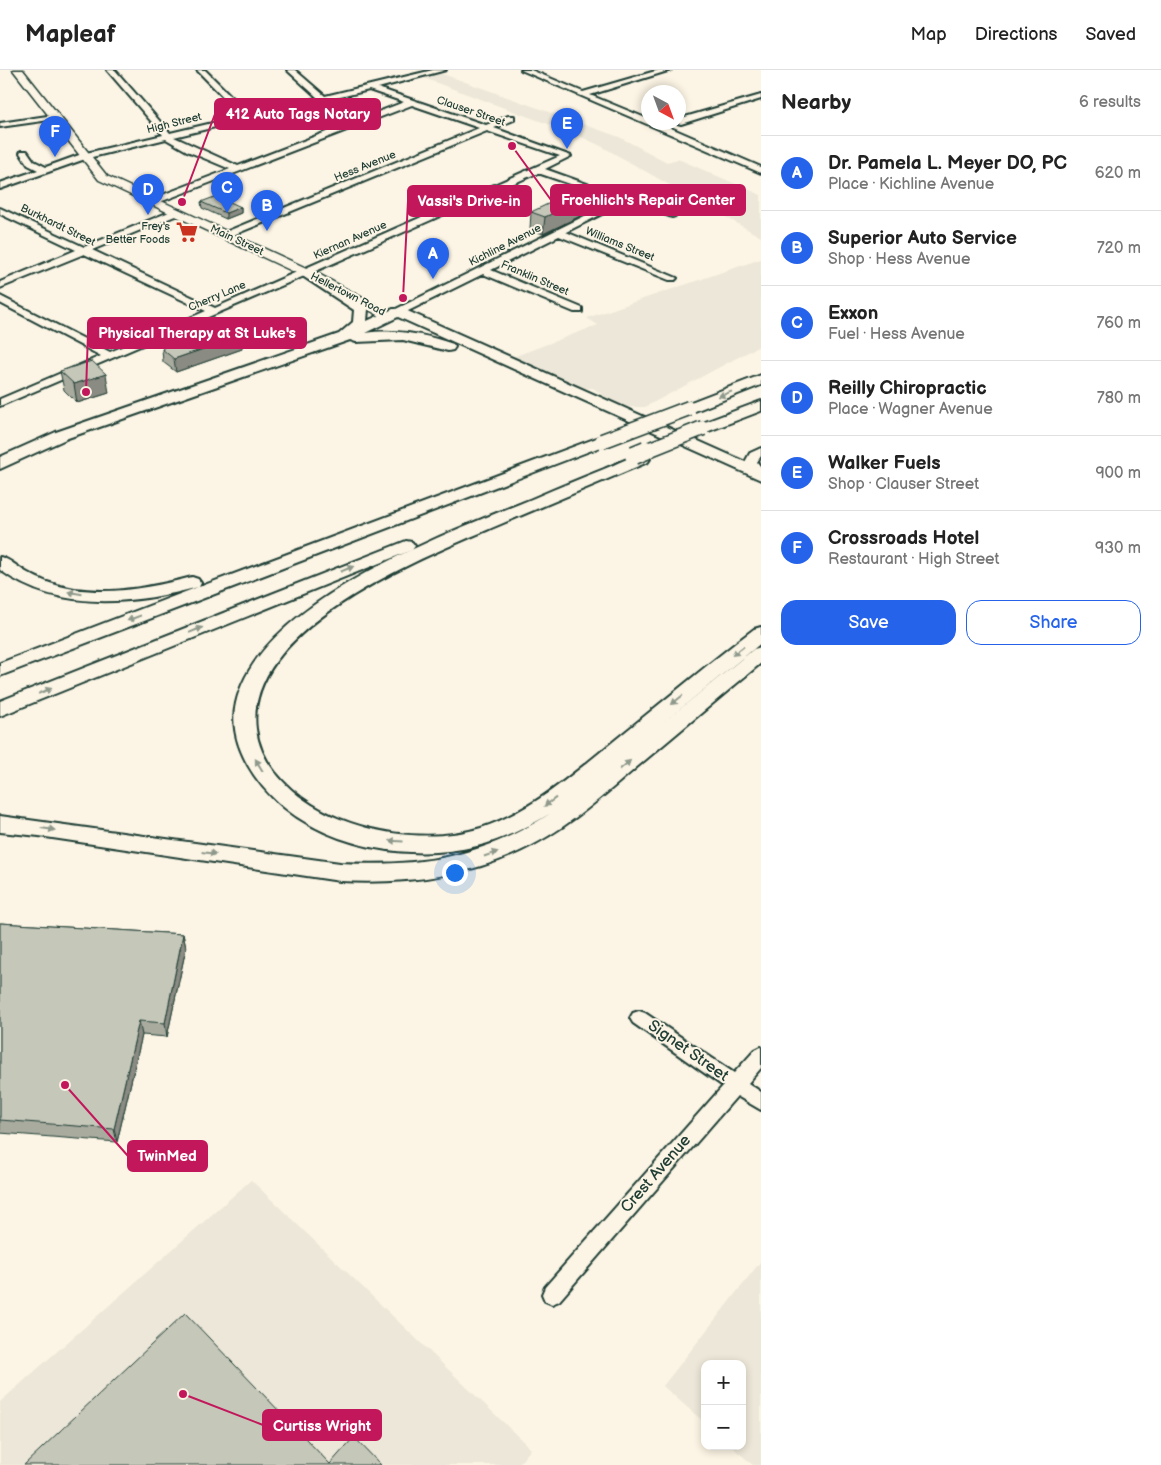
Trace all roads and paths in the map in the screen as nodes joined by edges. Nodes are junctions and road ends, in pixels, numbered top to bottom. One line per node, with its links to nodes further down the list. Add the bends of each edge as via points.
1 (18, 70): 13 (main road, Main Street)
2 (111, 70): 21 (street)
3 (201, 70): 14 (street)
4 (290, 70): 11 (street)
5 (440, 70): 8 (street, High Street)
6 (525, 70): 9 (street)
7 (667, 70): 9 (street)
8 (368, 86): 11 (street, High Street); 12 (street, Clauser Street)
9 (583, 94): 16 (street)
10 (761, 97): 17 (street)
11 (322, 98): 14 (street, High Street)
12 (412, 102): 19 (street, Clauser Street); 25 (street)
13 (54, 117): 18 (street); 23 (main road, Main Street)
14 (247, 117): 21 (street, High Street)
15 (512, 118): 19 (street, Hess Avenue)
16 (641, 119)
17 (686, 120)
18 (0, 125)
19 (487, 128): 24 (street, Clauser Street); 38 (street, Hess Avenue)
20 (665, 130): 27 (street)
21 (169, 136): 23 (street, High Street); 25 (street, via 190,149)
22 (24, 153): 26 (street, via 31,163)
23 (84, 156): 26 (street, High Street); 33 (main road, Main Street, via 103,178)
24 (567, 156): 28 (street, Kiernan Avenue)
25 (237, 169): 33 (street)
26 (45, 170): 30 (street, High Street)
27 (761, 170)
28 (534, 171): 32 (street); 41 (street, Kiernan Avenue)
29 (0, 177): 30 (street)
30 (11, 182): 31 (street, High Street)
31 (0, 186)
32 (624, 200): 36 (street, via 627,198); 37 (street, Kichline Avenue)
33 (152, 202): 35 (main road, Main Street)
34 (0, 212): 39 (street, Burkhardt Street)
35 (177, 212): 38 (main road, Main Street); 39 (street)
36 (672, 214)
37 (558, 232): 40 (street, Kichline Avenue); 42 (street, Williams Street)
38 (226, 235): 41 (main road, Main Street)
39 (82, 251): 43 (street); 46 (street, Burkhardt Street)
40 (483, 270): 45 (street, Franklin Street); 47 (street, Kichline Avenue)
41 (306, 272): 46 (street, Cherry Lane); 47 (main road, Hellertown Road); 48 (highway, via 360,309 360,323)
42 (672, 278)
43 (0, 285)
44 (0, 299): 50 (street)
45 (578, 310)
46 (214, 311): 50 (street, Cherry Lane)
47 (396, 315): 48 (highway); 49 (highway, Hellertown Road); 58 (highway, Hellertown Road)
48 (345, 339): 49 (highway, via 404,335 424,338); 57 (highway, via 62,435); 59 (highway, via 46,448 17,464)
49 (464, 352): 60 (highway, Hellertown Road)
50 (109, 356): 52 (street, Cherry Lane)
51 (761, 380): 55 (highway, one-way to 55, bridge)
52 (0, 403)
53 (761, 406): 56 (highway, bridge)
54 (761, 451): 58 (street, via 751,462)
55 (572, 452): 61 (highway, one-way to 61, via 483,481 354,530 164,590 104,596 65,592 22,578); 64 (highway, one-way to 64)
56 (638, 457): 62 (highway, one-way to 56, via 548,804 487,835 412,842 364,837 321,820 302,808 261,771 246,736 246,702 270,654 304,622 353,588 398,564); 65 (highway, one-way to 56)
57 (0, 464)
58 (761, 474)
59 (0, 480)
60 (761, 489)
61 (0, 562)
62 (761, 632)
63 (761, 653): 66 (highway, one-way to 63, via 340,872 394,873 449,866 496,852 548,825 593,792)
64 (0, 670)
65 (0, 709)
66 (0, 824)
67 (639, 1018): 69 (street, Signet Street)
68 (761, 1055): 69 (street, Crest Avenue)
69 (735, 1084): 70 (street, Signet Street); 71 (street, Crest Avenue)
70 (761, 1102)
71 (552, 1294)

